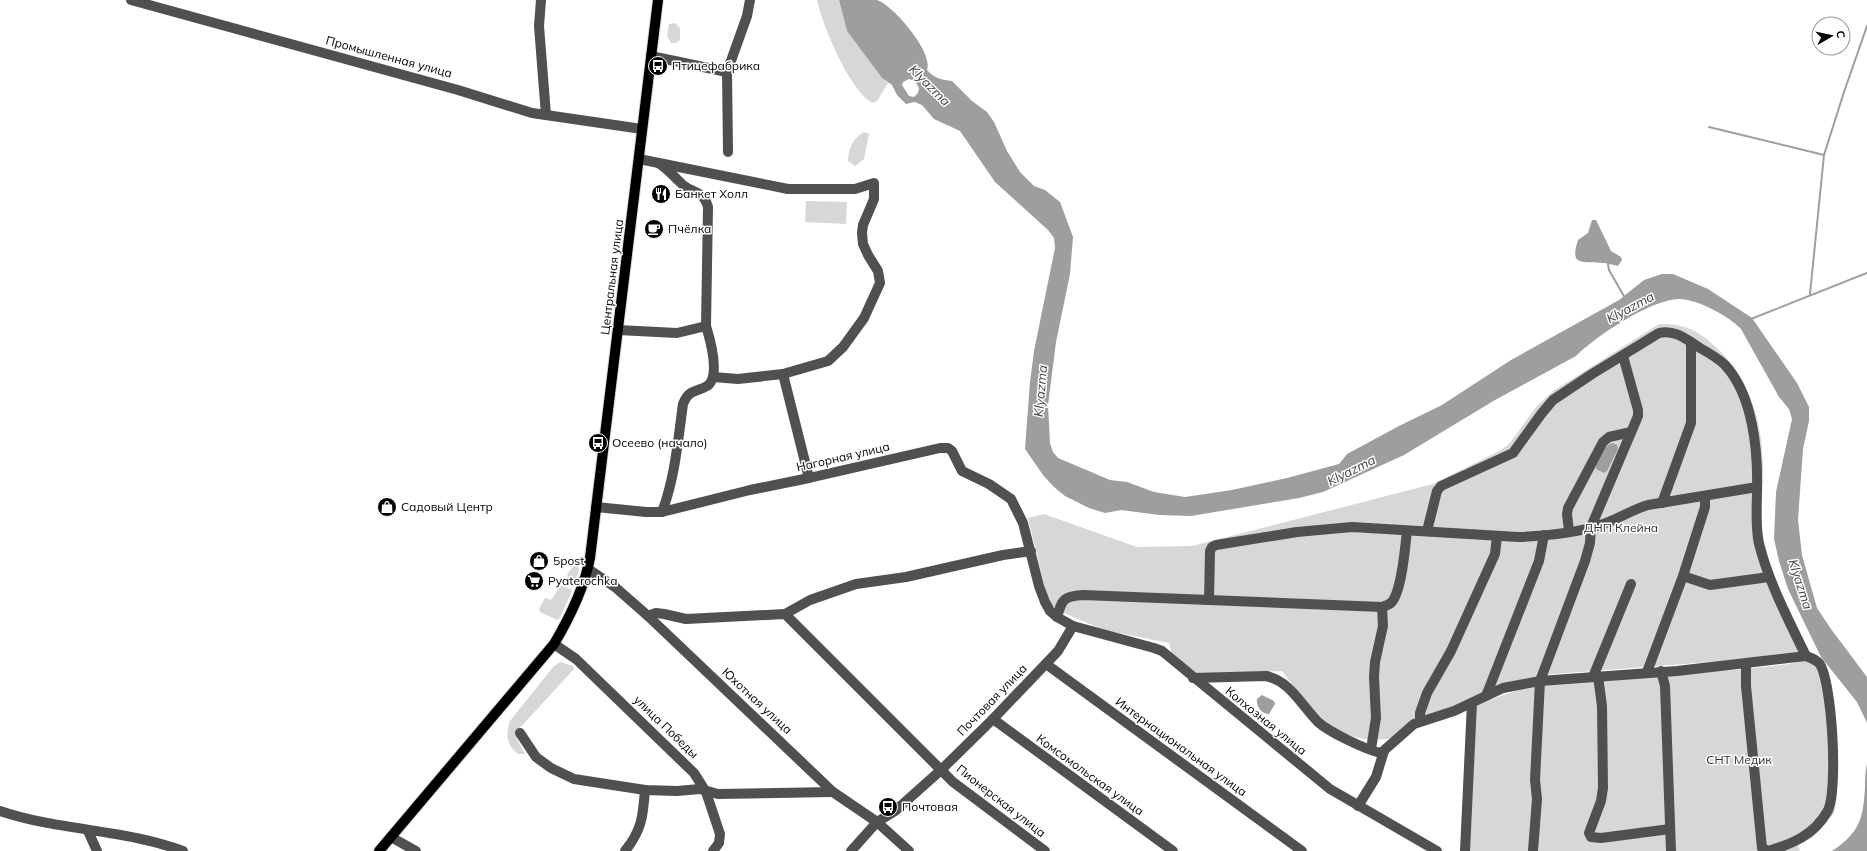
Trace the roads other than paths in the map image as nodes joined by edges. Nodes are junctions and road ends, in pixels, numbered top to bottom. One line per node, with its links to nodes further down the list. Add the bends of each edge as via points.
1 (130, 0): 7 (street, Промышленная улица)
2 (541, 0): 7 (street, via 539,26)
3 (658, 0): 5 (main road, Центральная улица)
4 (750, 0): 6 (street, via 747,16)
5 (651, 56): 6 (street); 8 (main road, Центральная улица)
6 (727, 72): 9 (street)
7 (546, 115): 8 (street, Промышленная улица)
8 (642, 130): 10 (main road, Центральная улица)
9 (728, 152)
10 (639, 160): 11 (street); 13 (main road, Центральная улица)
11 (656, 162): 12 (street, via 670,171 684,186 699,193 708,207); 16 (street, via 788,189 855,189 874,183 874,199 862,233 868,255 880,276 880,283 864,318 833,357 820,365)
12 (706, 326): 13 (street, via 677,333); 17 (street, via 712,353)
13 (618, 330): 23 (main road, Центральная улица)
14 (1691, 342): 15 (street, via 1674,332 1666,331); 20 (street, via 1725,365 1741,391 1752,426); 22 (street, via 1692,423)
15 (1623, 356): 18 (street, via 1638,410); 27 (street, via 1553,400 1513,453 1441,486 1437,491)
16 (783, 374): 17 (street, via 738,379); 19 (street)
17 (713, 378): 24 (street, via 706,386 691,392 683,404 673,473)
18 (1631, 432): 25 (street); 28 (street, via 1609,437 1603,442 1568,508 1566,514)
19 (809, 478): 24 (street, Нагорная улица); 31 (street, Нагорная улица, via 948,448 962,471 1012,499)
20 (1757, 487): 21 (street); 34 (street, via 1757,536)
21 (1706, 496): 22 (street); 33 (street, via 1705,507)
22 (1662, 503): 25 (street, via 1632,510)
23 (596, 507): 24 (street, Нагорная улица); 32 (main road, Центральная улица)
24 (662, 512)
25 (1591, 527): 28 (street); 50 (street, via 1585,561)
26 (1407, 531): 27 (street); 36 (street, via 1352,527 1297,532 1216,545 1210,551); 37 (street, via 1402,574 1394,599)
27 (1427, 531): 30 (street)
28 (1570, 531): 29 (street)
29 (1544, 535): 30 (street); 51 (street, via 1539,561)
30 (1497, 536): 54 (street, via 1495,554 1451,651 1427,693)
31 (1030, 549): 38 (street, via 906,576 856,584 810,600); 40 (street, via 1045,602)
32 (588, 569): 39 (street, Юхотная улица, via 615,587); 42 (main road, Центральная улица, via 576,604)
33 (1683, 576): 34 (street, via 1710,585); 47 (street)
34 (1769, 577): 43 (street)
35 (1631, 584): 48 (street)
36 (1208, 600): 37 (street); 40 (street, via 1071,595 1061,604)
37 (1382, 607): 56 (street, via 1383,626 1375,662 1376,718)
38 (785, 614): 39 (street, via 686,619 656,613); 58 (street, Пионерская улица)
39 (648, 616): 61 (street, Юхотная улица)
40 (1057, 617): 41 (street)
41 (1073, 626): 45 (street, Почтовая улица, via 1062,645); 49 (street, Колхозная улица, via 1162,651)
42 (554, 644): 60 (street, улица Победы, via 576,658 694,773); 67 (main road, Центральная улица)
43 (1806, 656): 44 (street); 44 (street, via 1819,663 1825,680 1834,755 1833,799 1828,812 1806,836 1768,851 1762,848)
44 (1746, 663): 46 (street)
45 (1046, 664): 53 (street, Почтовая улица); 78 (street, Интернациональная улица)
46 (1661, 671): 47 (street); 65 (street, via 1665,686)
47 (1647, 672): 48 (street)
48 (1596, 676): 50 (street); 65 (street, via 1602,706 1603,788 1602,802 1588,833 1591,837 1600,838)
49 (1193, 678): 56 (street, via 1275,677 1283,682 1318,722 1335,734); 62 (street, Колхозная улица, via 1315,778)
50 (1540, 681): 51 (street, via 1503,688); 81 (street)
51 (1486, 696): 52 (street)
52 (1472, 703): 54 (street, via 1454,712); 80 (street)
53 (993, 719): 58 (street, Почтовая улица); 77 (street, Комсомольская улица)
54 (1420, 721): 57 (street)
55 (520, 732): 59 (street, via 536,757 563,775)
56 (1371, 749): 57 (street, via 1381,753)
57 (1384, 751): 62 (street, via 1376,777)
58 (941, 770): 64 (street, Почтовая улица, via 895,811); 76 (street, Пионерская улица, via 953,782)
59 (645, 790): 60 (street, via 700,789); 72 (street, via 643,818 634,840)
60 (706, 792): 61 (street); 73 (street, улица Победы, via 720,838)
61 (833, 792): 64 (street, Юхотная улица)
62 (1358, 806): 79 (street, Колхозная улица)
63 (0, 811): 66 (street)
64 (878, 822): 74 (street, Почтовая улица); 75 (street, Юхотная улица)
65 (1670, 829): 82 (street)
66 (88, 831): 68 (street); 69 (street, via 148,840)
67 (391, 837): 70 (main road, Центральная улица); 71 (street)
68 (97, 851)
69 (183, 851)
70 (379, 851)
71 (416, 851)
72 (625, 851)
73 (713, 851)
74 (851, 851)
75 (909, 851)
76 (1046, 851)
77 (1172, 851)
78 (1302, 851)
79 (1437, 851)
80 (1465, 851)
81 (1533, 851)
82 (1671, 851)

